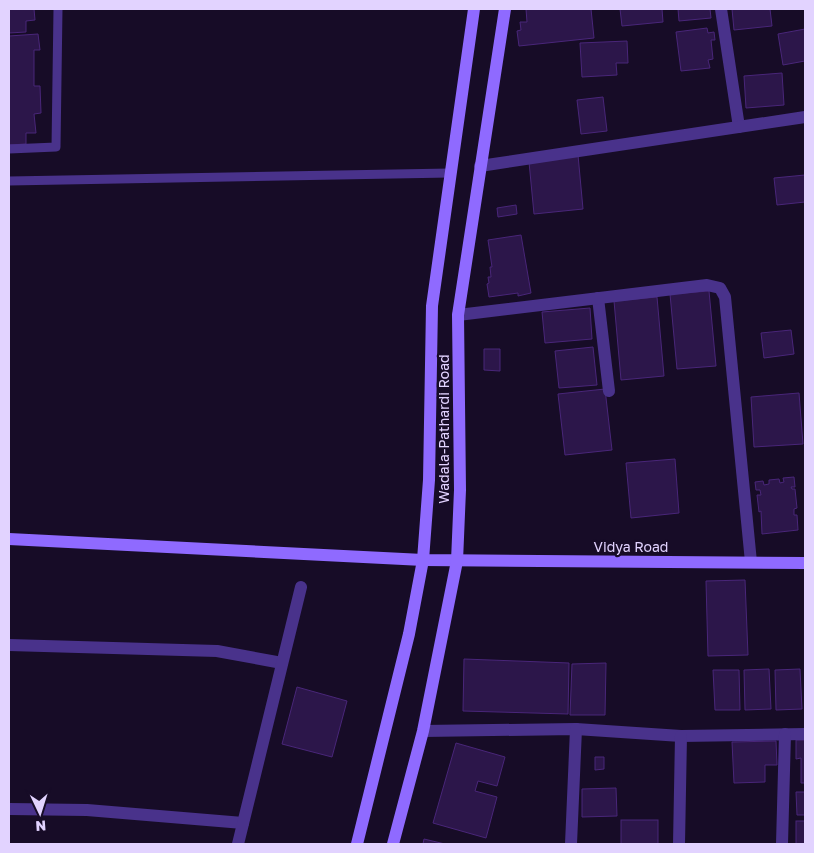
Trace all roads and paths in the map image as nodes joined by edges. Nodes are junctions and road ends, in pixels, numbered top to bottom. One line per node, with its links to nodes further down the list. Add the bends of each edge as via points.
1 (58, 9): 7 (lane, via 56,147)
2 (474, 9): 9 (main road, Wadala-Pathardi Road)
3 (505, 9): 8 (main road, Wadala-Pathardi Road)
4 (721, 9): 6 (street)
5 (805, 117): 6 (street)
6 (739, 127): 8 (street)
7 (9, 149)
8 (480, 166): 12 (main road, Wadala-Pathardi Road)
9 (450, 172): 10 (lane); 15 (main road, Wadala-Pathardi Road, via 432,306 429,480)
10 (9, 181)
11 (598, 298): 12 (street); 13 (street); 17 (street, via 707,285 720,288 725,297)
12 (458, 316): 16 (main road, Wadala-Pathardi Road, via 460,490)
13 (609, 391)
14 (9, 539): 15 (main road, Vidya Road)
15 (423, 560): 16 (main road, Vidya Road); 30 (main road, Wadala-Pathardi Road, via 409,634)
16 (457, 561): 17 (main road, Vidya Road); 23 (main road, Wadala-Pathardi Road)
17 (751, 562): 18 (main road, Vidya Road)
18 (805, 563)
19 (301, 587): 21 (street)
20 (9, 645): 21 (street, via 217,651)
21 (282, 663): 28 (street)
22 (576, 729): 23 (street); 26 (street); 32 (street)
23 (423, 731): 31 (main road, Wadala-Pathardi Road)
24 (785, 734): 25 (street); 26 (street); 34 (street)
25 (805, 734)
26 (681, 736): 33 (street)
27 (9, 809): 28 (street, via 87,810)
28 (243, 823): 29 (street)
29 (238, 844)
30 (357, 844)
31 (393, 844)
32 (571, 844)
33 (679, 844)
34 (782, 844)

